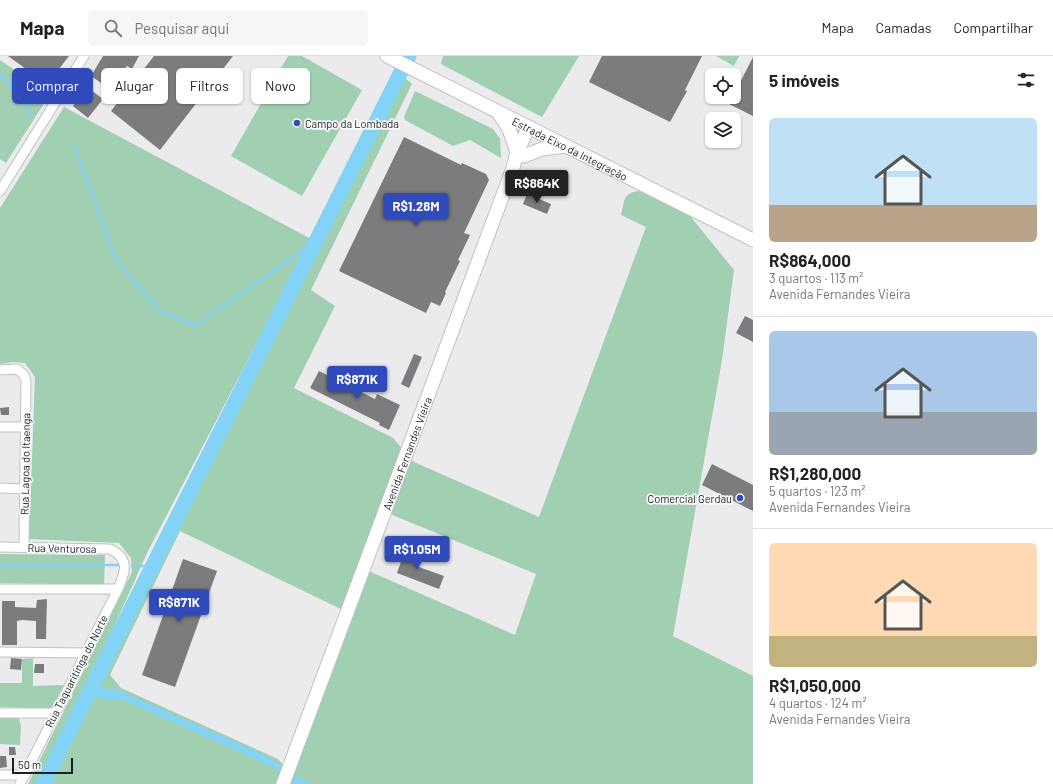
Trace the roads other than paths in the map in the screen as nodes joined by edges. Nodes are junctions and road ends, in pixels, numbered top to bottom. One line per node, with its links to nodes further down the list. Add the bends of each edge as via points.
1 (84, 56): 7 (street)
2 (391, 58): 3 (main road, Estrada Eixo da Integração)
3 (498, 112): 4 (main road, Estrada Eixo da Integração); 6 (main road)
4 (532, 129): 5 (main road, Estrada Eixo da Integração); 6 (main road, Avenida Fernandes Vieira)
5 (565, 146): 6 (main road); 8 (main road, Estrada Eixo da Integração)
6 (520, 154): 26 (main road, Avenida Fernandes Vieira)
7 (0, 191)
8 (753, 240)
9 (0, 370): 11 (street, Rua Lagoa do Itaenga, via 17,368 24,375)
10 (0, 427): 11 (street)
11 (25, 427): 13 (street, Rua Lagoa do Itaenga)
12 (0, 488): 13 (street)
13 (24, 489): 15 (street, Rua Lagoa do Itaenga)
14 (0, 547): 15 (street, Rua Venturosa)
15 (24, 547): 16 (street, Rua Venturosa, via 110,549)
16 (121, 558): 18 (street, Rua Taquaritinga do Norte, via 126,570)
17 (0, 589): 18 (street)
18 (118, 589): 20 (street, Rua Taquaritinga do Norte)
19 (0, 652): 20 (street)
20 (86, 653): 22 (street, Rua Taquaritinga do Norte)
21 (0, 713): 22 (street)
22 (54, 713): 24 (street, Rua Taquaritinga do Norte)
23 (0, 775): 24 (street)
24 (25, 775): 25 (street, Rua Taquaritinga do Norte)
25 (20, 784)
26 (283, 784)

